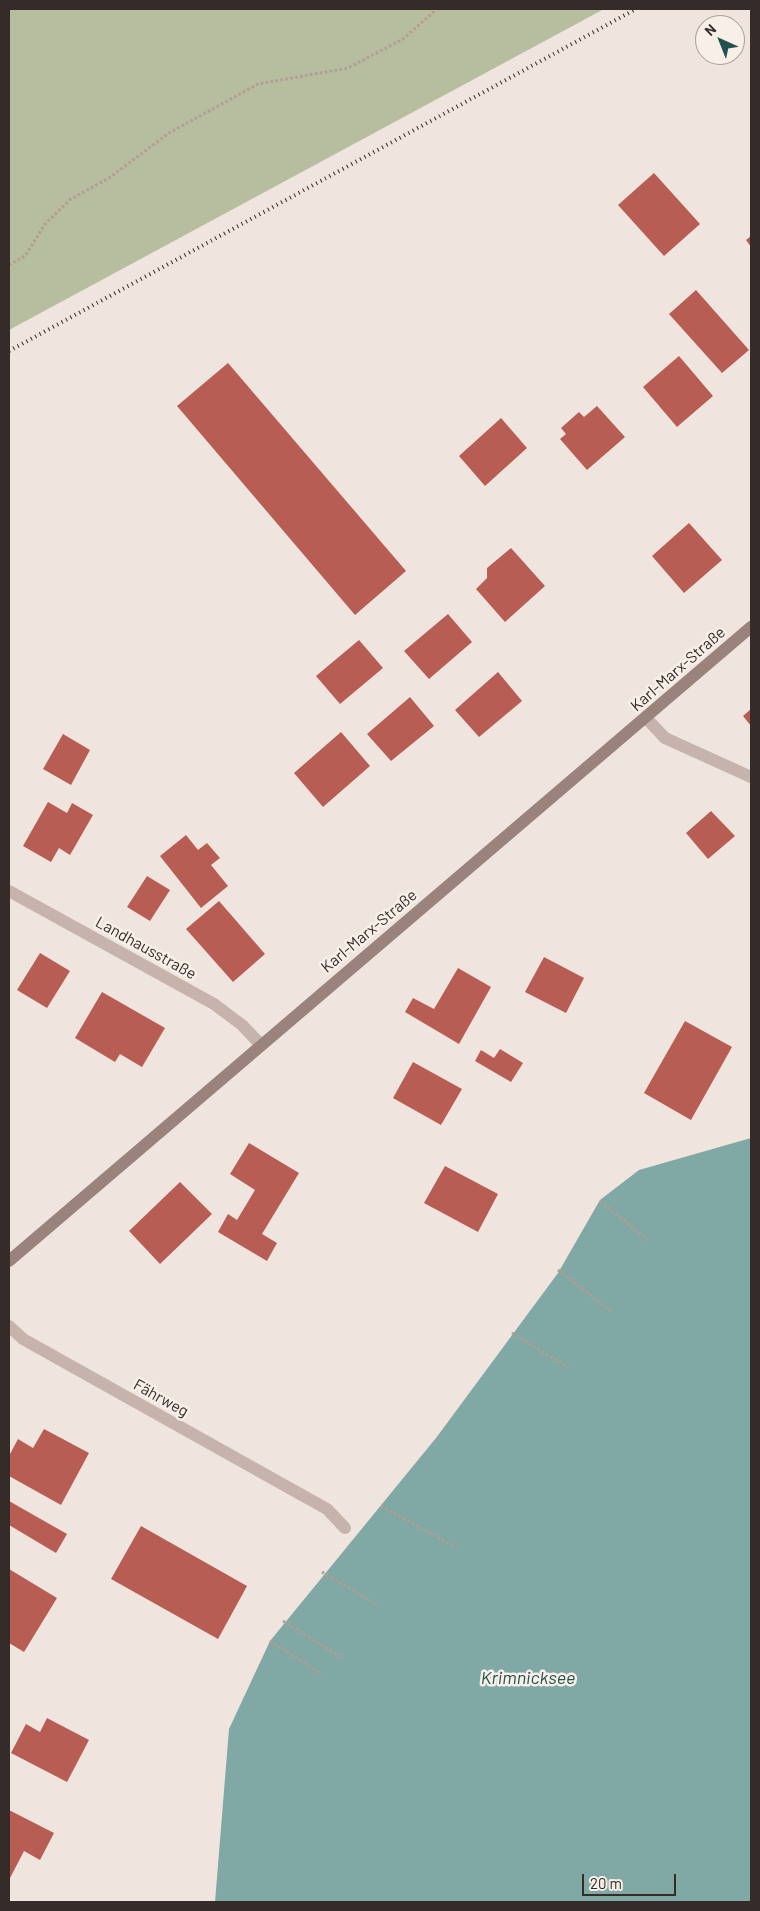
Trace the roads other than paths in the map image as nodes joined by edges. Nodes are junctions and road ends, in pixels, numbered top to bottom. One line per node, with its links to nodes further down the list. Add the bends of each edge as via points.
1 (751, 627): 2 (street, Karl-Marx-Straße)
2 (646, 718): 3 (street, via 665,738); 5 (street, Karl-Marx-Straße)
3 (751, 777)
4 (9, 891): 5 (street, Landhausstraße, via 214,1004 242,1024)
5 (260, 1044): 6 (street, Karl-Marx-Straße)
6 (9, 1261)
7 (9, 1326): 8 (street, Fährweg, via 23,1339 327,1509)
8 (345, 1528)

